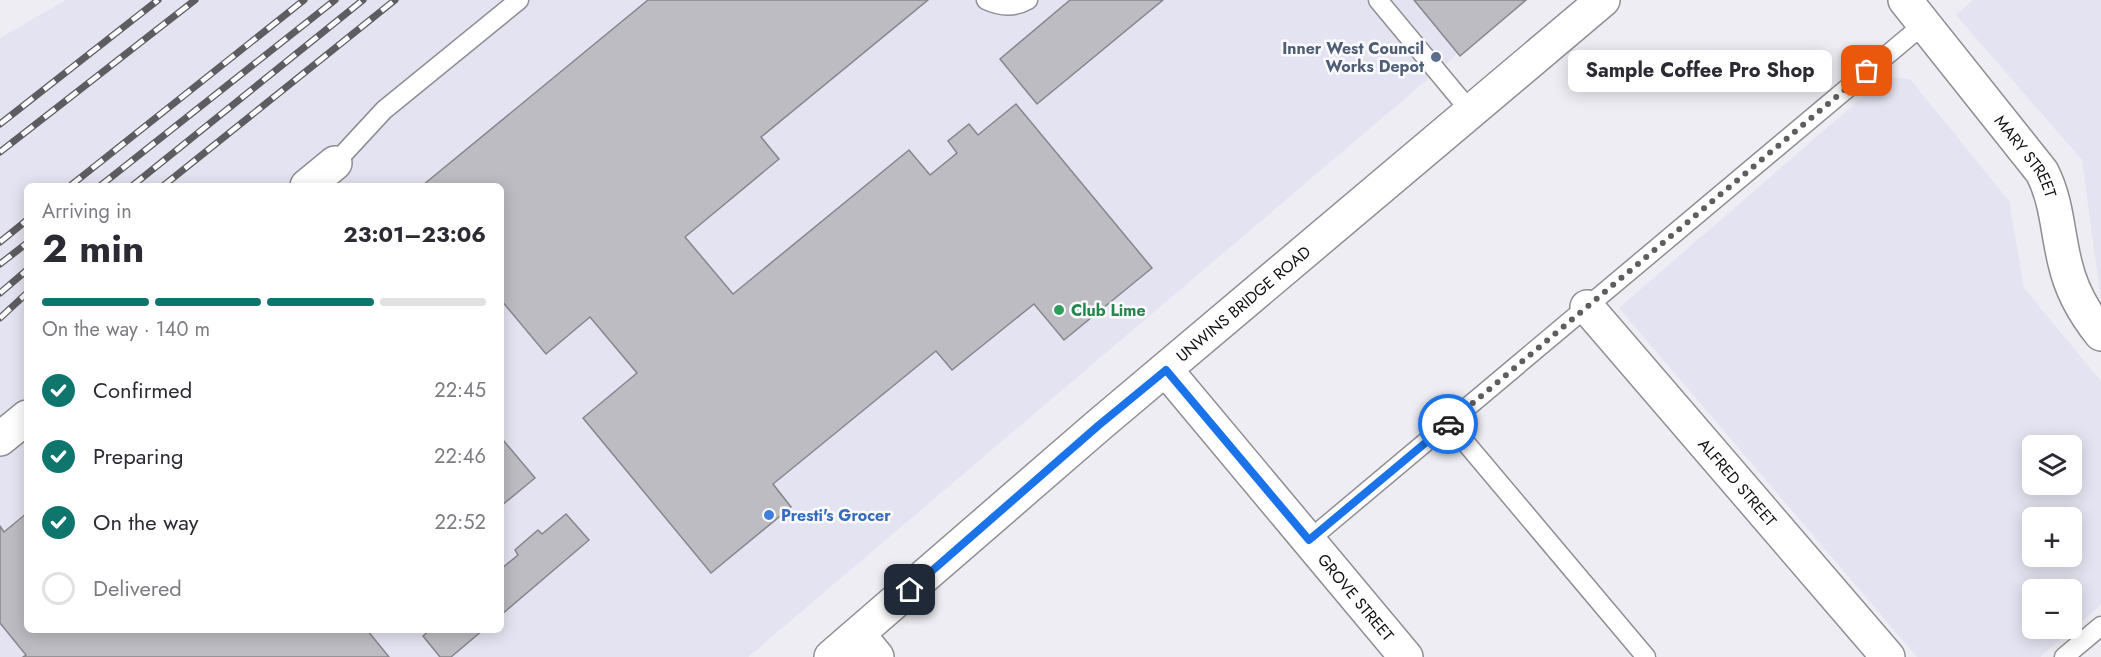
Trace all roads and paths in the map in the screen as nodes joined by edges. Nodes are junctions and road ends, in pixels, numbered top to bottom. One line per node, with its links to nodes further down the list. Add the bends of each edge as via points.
1 (519, 0): 8 (lane, via 384,110)
2 (986, 0): 3 (lane, via 1007,6)
3 (1028, 0)
4 (1378, 0): 7 (lane)
5 (1603, 0): 7 (street, UNWINS BRIDGE ROAD)
6 (1914, 12): 10 (lane); 11 (street, MARY STREET, via 2042,172 2054,201 2064,263 2078,302)
7 (1471, 112): 12 (street, UNWINS BRIDGE ROAD)
8 (335, 163): 9 (street)
9 (311, 183)
10 (1587, 307): 14 (lane); 22 (street, ALFRED STREET)
11 (2101, 334)
12 (1166, 370): 16 (street, GROVE STREET); 18 (street, UNWINS BRIDGE ROAD, via 1099,425)
13 (24, 419): 15 (street)
14 (1449, 423): 16 (lane); 21 (lane)
15 (0, 439)
16 (1309, 540): 20 (street, GROVE STREET)
17 (2101, 626): 23 (lane)
18 (868, 646): 19 (street, UNWINS BRIDGE ROAD)
19 (831, 657)
20 (1406, 657)
21 (1646, 657)
22 (1888, 657)
23 (2064, 657)

